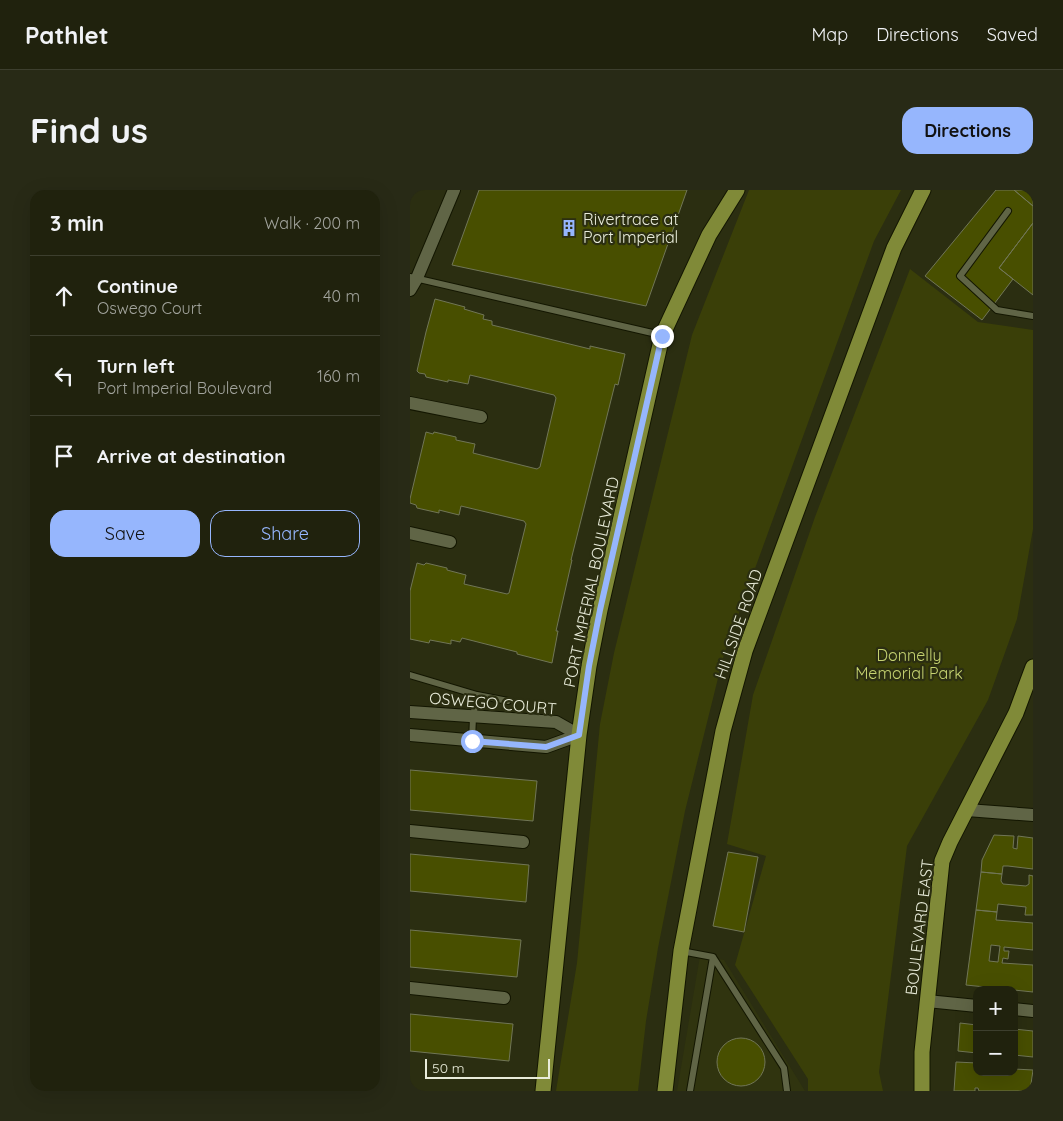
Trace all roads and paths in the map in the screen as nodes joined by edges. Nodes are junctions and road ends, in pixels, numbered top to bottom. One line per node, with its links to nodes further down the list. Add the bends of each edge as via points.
1 (454, 190): 5 (street)
2 (737, 190): 8 (main road, PORT IMPERIAL BOULEVARD, via 709,235)
3 (922, 190): 26 (main road, HILLSIDE ROAD, via 894,248 745,651 723,731)
4 (1008, 211): 7 (lane, via 960,276 997,310)
5 (413, 278): 6 (street); 8 (lane)
6 (410, 290)
7 (1033, 316)
8 (662, 336): 20 (main road, PORT IMPERIAL BOULEVARD, via 600,610)
9 (410, 403): 10 (street)
10 (481, 417)
11 (410, 533): 12 (street)
12 (450, 542)
13 (1033, 667): 22 (main road, BOULEVARD EAST, via 1016,713)
14 (410, 675): 15 (lane)
15 (477, 695): 16 (lane); 18 (lane)
16 (508, 701)
17 (410, 712): 18 (street, OSWEGO COURT)
18 (473, 717): 20 (street, OSWEGO COURT, via 556,722); 21 (lane)
19 (410, 735): 21 (street, OSWEGO COURT)
20 (579, 735): 21 (street, OSWEGO COURT, via 546,747); 34 (main road, PORT IMPERIAL BOULEVARD)
21 (472, 741)
22 (967, 810): 23 (street); 30 (main road, BOULEVARD EAST, via 942,861)
23 (1033, 815)
24 (410, 830): 25 (street)
25 (523, 842)
26 (681, 952): 27 (lane); 35 (main road, HILLSIDE ROAD)
27 (713, 957): 36 (lane); 37 (lane, via 784,1068)
28 (410, 988): 29 (street)
29 (504, 998)
30 (927, 1001): 31 (street); 38 (main road, BOULEVARD EAST)
31 (973, 1006)
32 (1018, 1009): 33 (street)
33 (1033, 1011)
34 (544, 1091)
35 (665, 1091)
36 (690, 1091)
37 (787, 1091)
38 (922, 1091)

